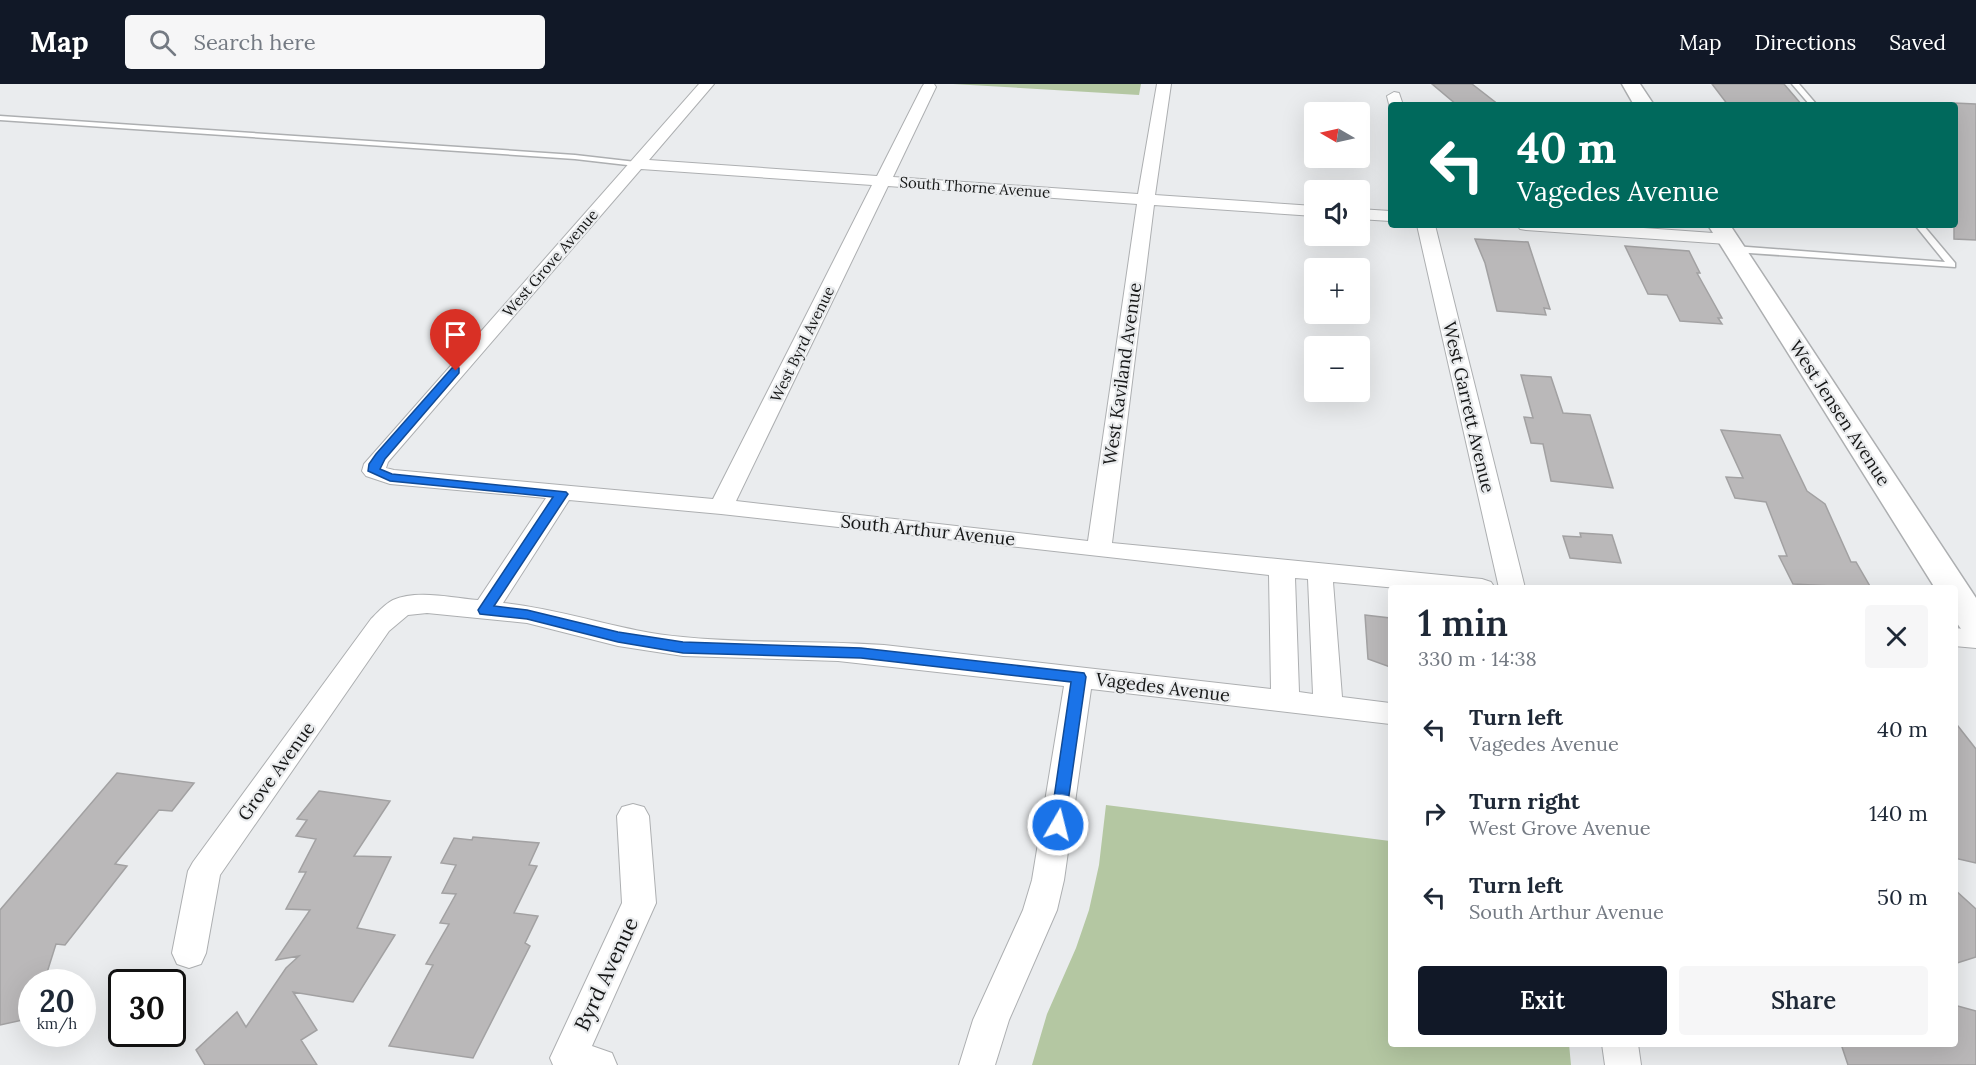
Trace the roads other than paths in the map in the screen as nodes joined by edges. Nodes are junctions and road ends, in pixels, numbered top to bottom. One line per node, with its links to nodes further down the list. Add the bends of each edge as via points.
1 (707, 84): 9 (street, West Grove Avenue)
2 (1164, 84): 11 (street, West Kaviland Avenue)
3 (1631, 84): 6 (street)
4 (1795, 84): 7 (lane)
5 (929, 87): 10 (street, West Byrd Avenue)
6 (1642, 102)
7 (1811, 102)
8 (0, 118): 9 (lane)
9 (636, 164): 10 (street, South Thorne Avenue); 19 (street, West Grove Avenue, via 380,457)
10 (882, 181): 11 (street, South Thorne Avenue); 21 (street, West Byrd Avenue)
11 (1146, 199): 12 (street, South Thorne Avenue); 22 (street, West Kaviland Avenue)
12 (1304, 210)
13 (1370, 215): 14 (street)
14 (1388, 216)
15 (1427, 228): 26 (street, West Garrett Avenue)
16 (1576, 228): 18 (street)
17 (1921, 228): 18 (lane, via 1952,265)
18 (1727, 237): 27 (street, West Jensen Avenue)
19 (374, 471): 20 (street, South Arthur Avenue, via 390,477)
20 (561, 494): 21 (street, South Arthur Avenue); 30 (street)
21 (722, 507): 22 (street, South Arthur Avenue)
22 (1099, 550): 23 (street, South Arthur Avenue)
23 (1282, 568): 24 (street, South Arthur Avenue); 35 (street)
24 (1320, 572): 25 (street, South Arthur Avenue); 36 (street)
25 (1452, 585)
26 (1511, 585)
27 (1950, 585)
28 (1958, 598): 31 (street, West Jensen Avenue)
29 (401, 606): 30 (street, Vagedes Avenue, via 427,604); 39 (street, Grove Avenue, via 380,625 204,871)
30 (485, 610): 34 (street, Vagedes Avenue, via 527,614 618,637 683,648 861,653)
31 (1976, 625)
32 (1958, 637): 33 (street)
33 (1976, 639)
34 (1079, 677): 35 (street, Vagedes Avenue); 42 (street, via 1048,880 1040,910 991,1020)
35 (1285, 702): 36 (street, Vagedes Avenue)
36 (1328, 707): 37 (street, Vagedes Avenue)
37 (1388, 713)
38 (633, 816): 41 (street, Byrd Avenue, via 639,903)
39 (189, 953)
40 (1620, 1047): 43 (street)
41 (583, 1062)
42 (977, 1065)
43 (1623, 1065)

